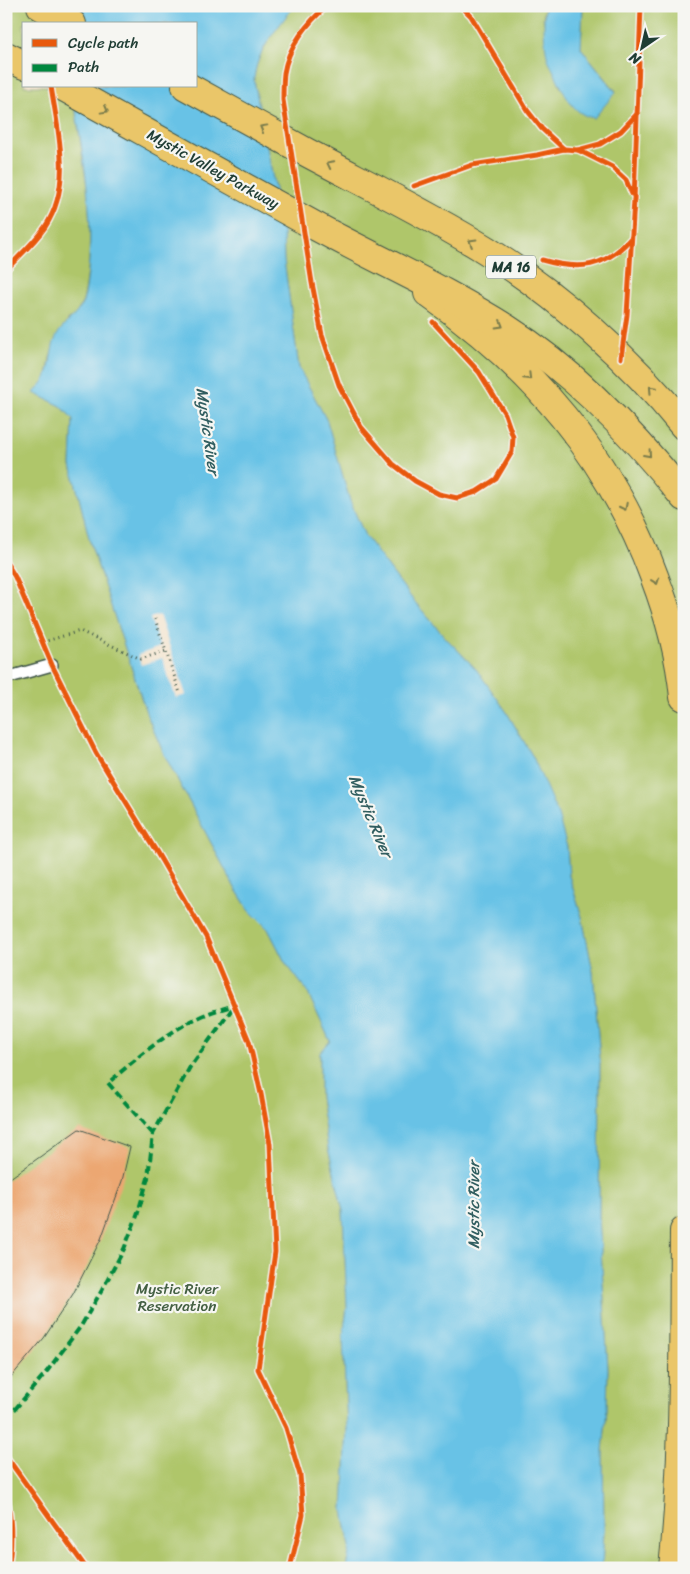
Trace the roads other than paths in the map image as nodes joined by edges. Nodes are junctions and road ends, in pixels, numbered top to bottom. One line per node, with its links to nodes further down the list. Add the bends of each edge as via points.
1 (41, 6): 2 (main road)
2 (69, 22)
3 (6, 56): 4 (main road)
4 (22, 64)
5 (66, 88): 7 (main road, Mystic Valley Parkway, one-way to 7)
6 (190, 88): 8 (main road, MA 16, one-way to 6, via 621,358 523,275 443,225)
7 (318, 227): 9 (main road, one-way to 9, via 448,294 535,349 607,411); 12 (main road, Mystic Valley Parkway, one-way to 12, via 413,283 462,319 526,375 576,431 614,489 645,552 671,629)
8 (684, 426)
9 (684, 497)
10 (52, 665): 11 (lane)
11 (6, 678)
12 (684, 697)
13 (684, 1231): 14 (main road, via 681,1440)
14 (673, 1568)

